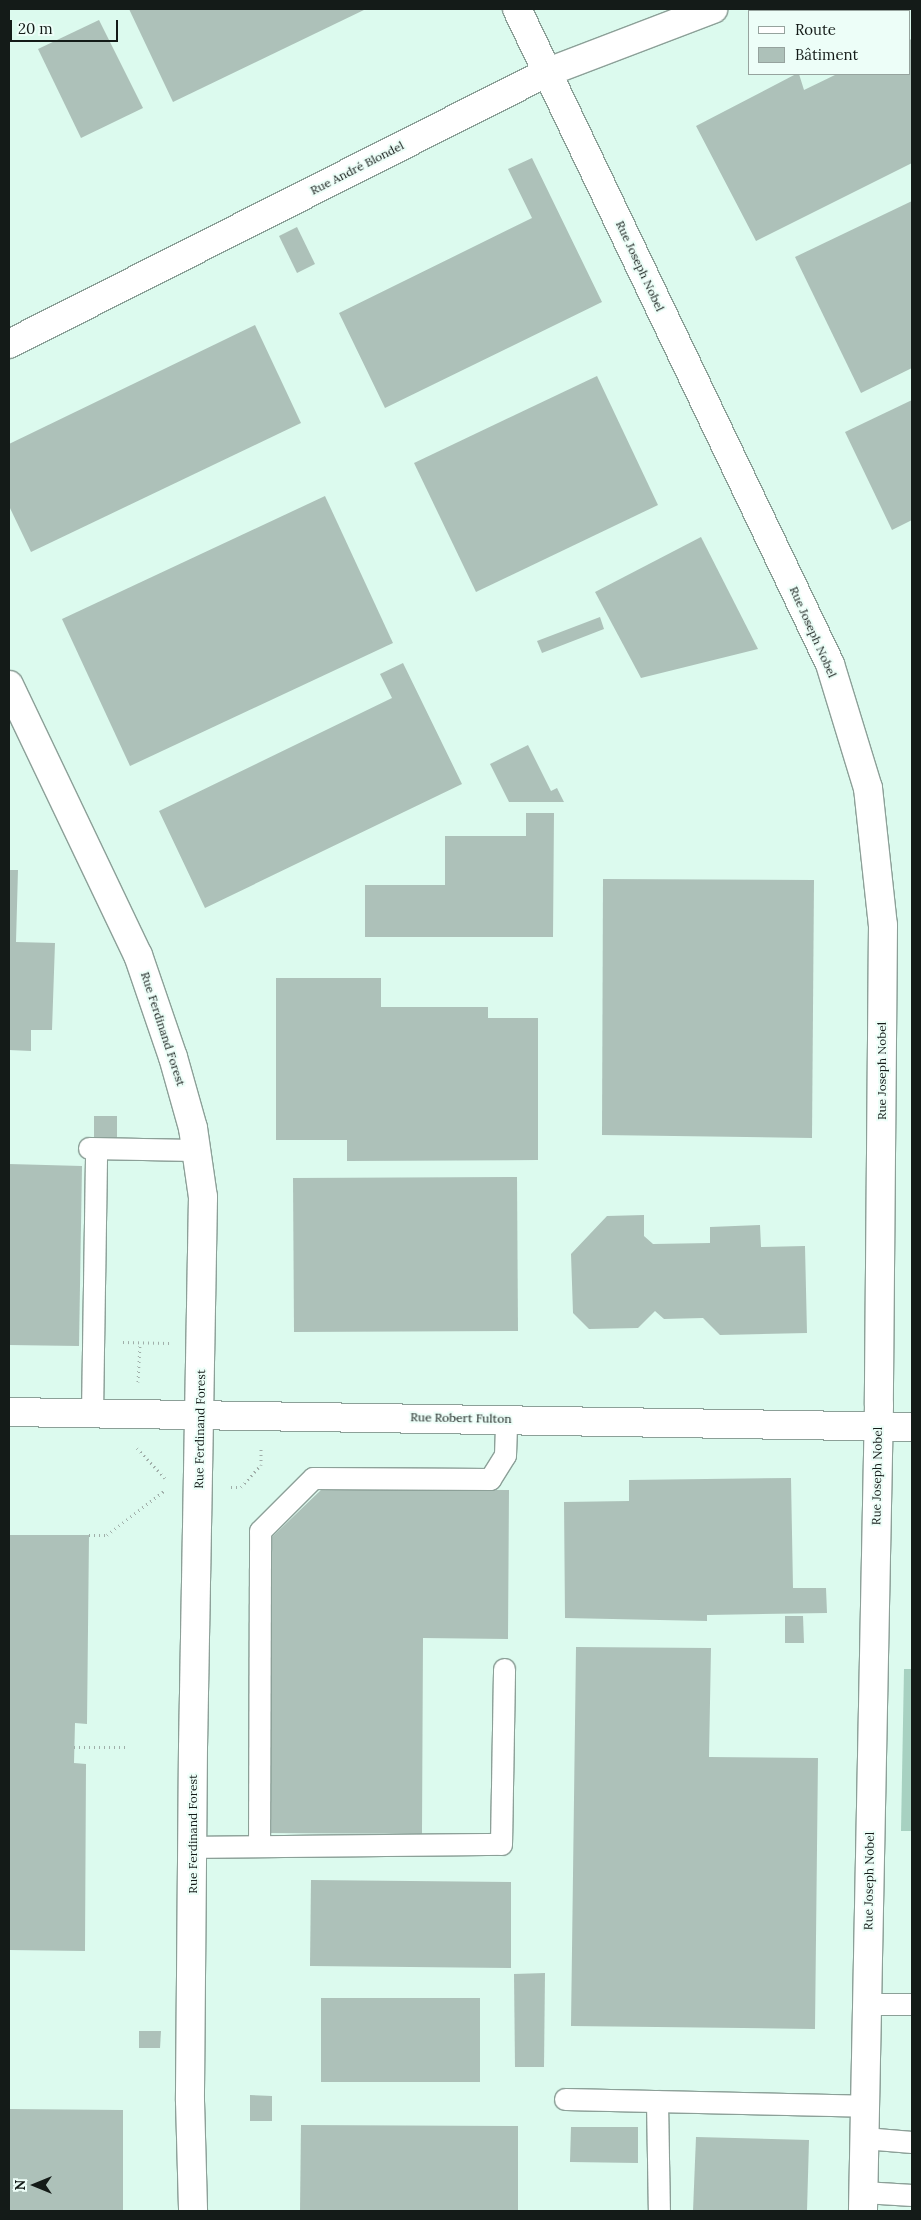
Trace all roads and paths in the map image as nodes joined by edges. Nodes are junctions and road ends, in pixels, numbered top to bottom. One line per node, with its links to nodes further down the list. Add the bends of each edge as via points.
1 (517, 9): 3 (street, Rue Joseph Nobel)
2 (713, 9): 3 (street, Rue André Blondel)
3 (548, 72): 4 (street, Rue André Blondel); 15 (street, Rue Joseph Nobel, via 830,664 868,788 883,925)
4 (9, 344)
5 (9, 685): 6 (street, Rue Ferdinand Forest, via 138,955 173,1057)
6 (196, 1150): 7 (lane, via 93,1148); 13 (street, Rue Ferdinand Forest, via 203,1197)
7 (93, 1341): 8 (path); 12 (lane)
8 (140, 1342): 9 (path); 10 (path)
9 (169, 1343)
10 (138, 1382)
11 (9, 1412): 12 (street, Rue Robert Fulton)
12 (92, 1413): 13 (street, Rue Robert Fulton)
13 (200, 1414): 14 (street, Rue Robert Fulton); 21 (street, Rue Ferdinand Forest)
14 (506, 1419): 15 (street, Rue Robert Fulton); 20 (lane, via 504,1455 490,1479 313,1478 260,1531)
15 (877, 1427): 16 (street, Rue Robert Fulton); 22 (street, Rue Joseph Nobel)
16 (912, 1427)
17 (504, 1669): 20 (lane, via 501,1844)
18 (126, 1746): 19 (path)
19 (74, 1747)
20 (259, 1846): 21 (lane)
21 (193, 1847): 31 (street, Rue Ferdinand Forest, via 190,2101)
22 (867, 2004): 23 (lane); 26 (street, Rue Joseph Nobel)
23 (912, 2004)
24 (565, 2099): 25 (lane)
25 (657, 2102): 26 (lane); 32 (lane)
26 (865, 2106): 27 (street, Rue Joseph Nobel)
27 (864, 2138): 28 (lane); 30 (street, Rue Joseph Nobel)
28 (912, 2142)
29 (912, 2195): 30 (lane)
30 (863, 2202)
31 (193, 2211)
32 (659, 2211)

